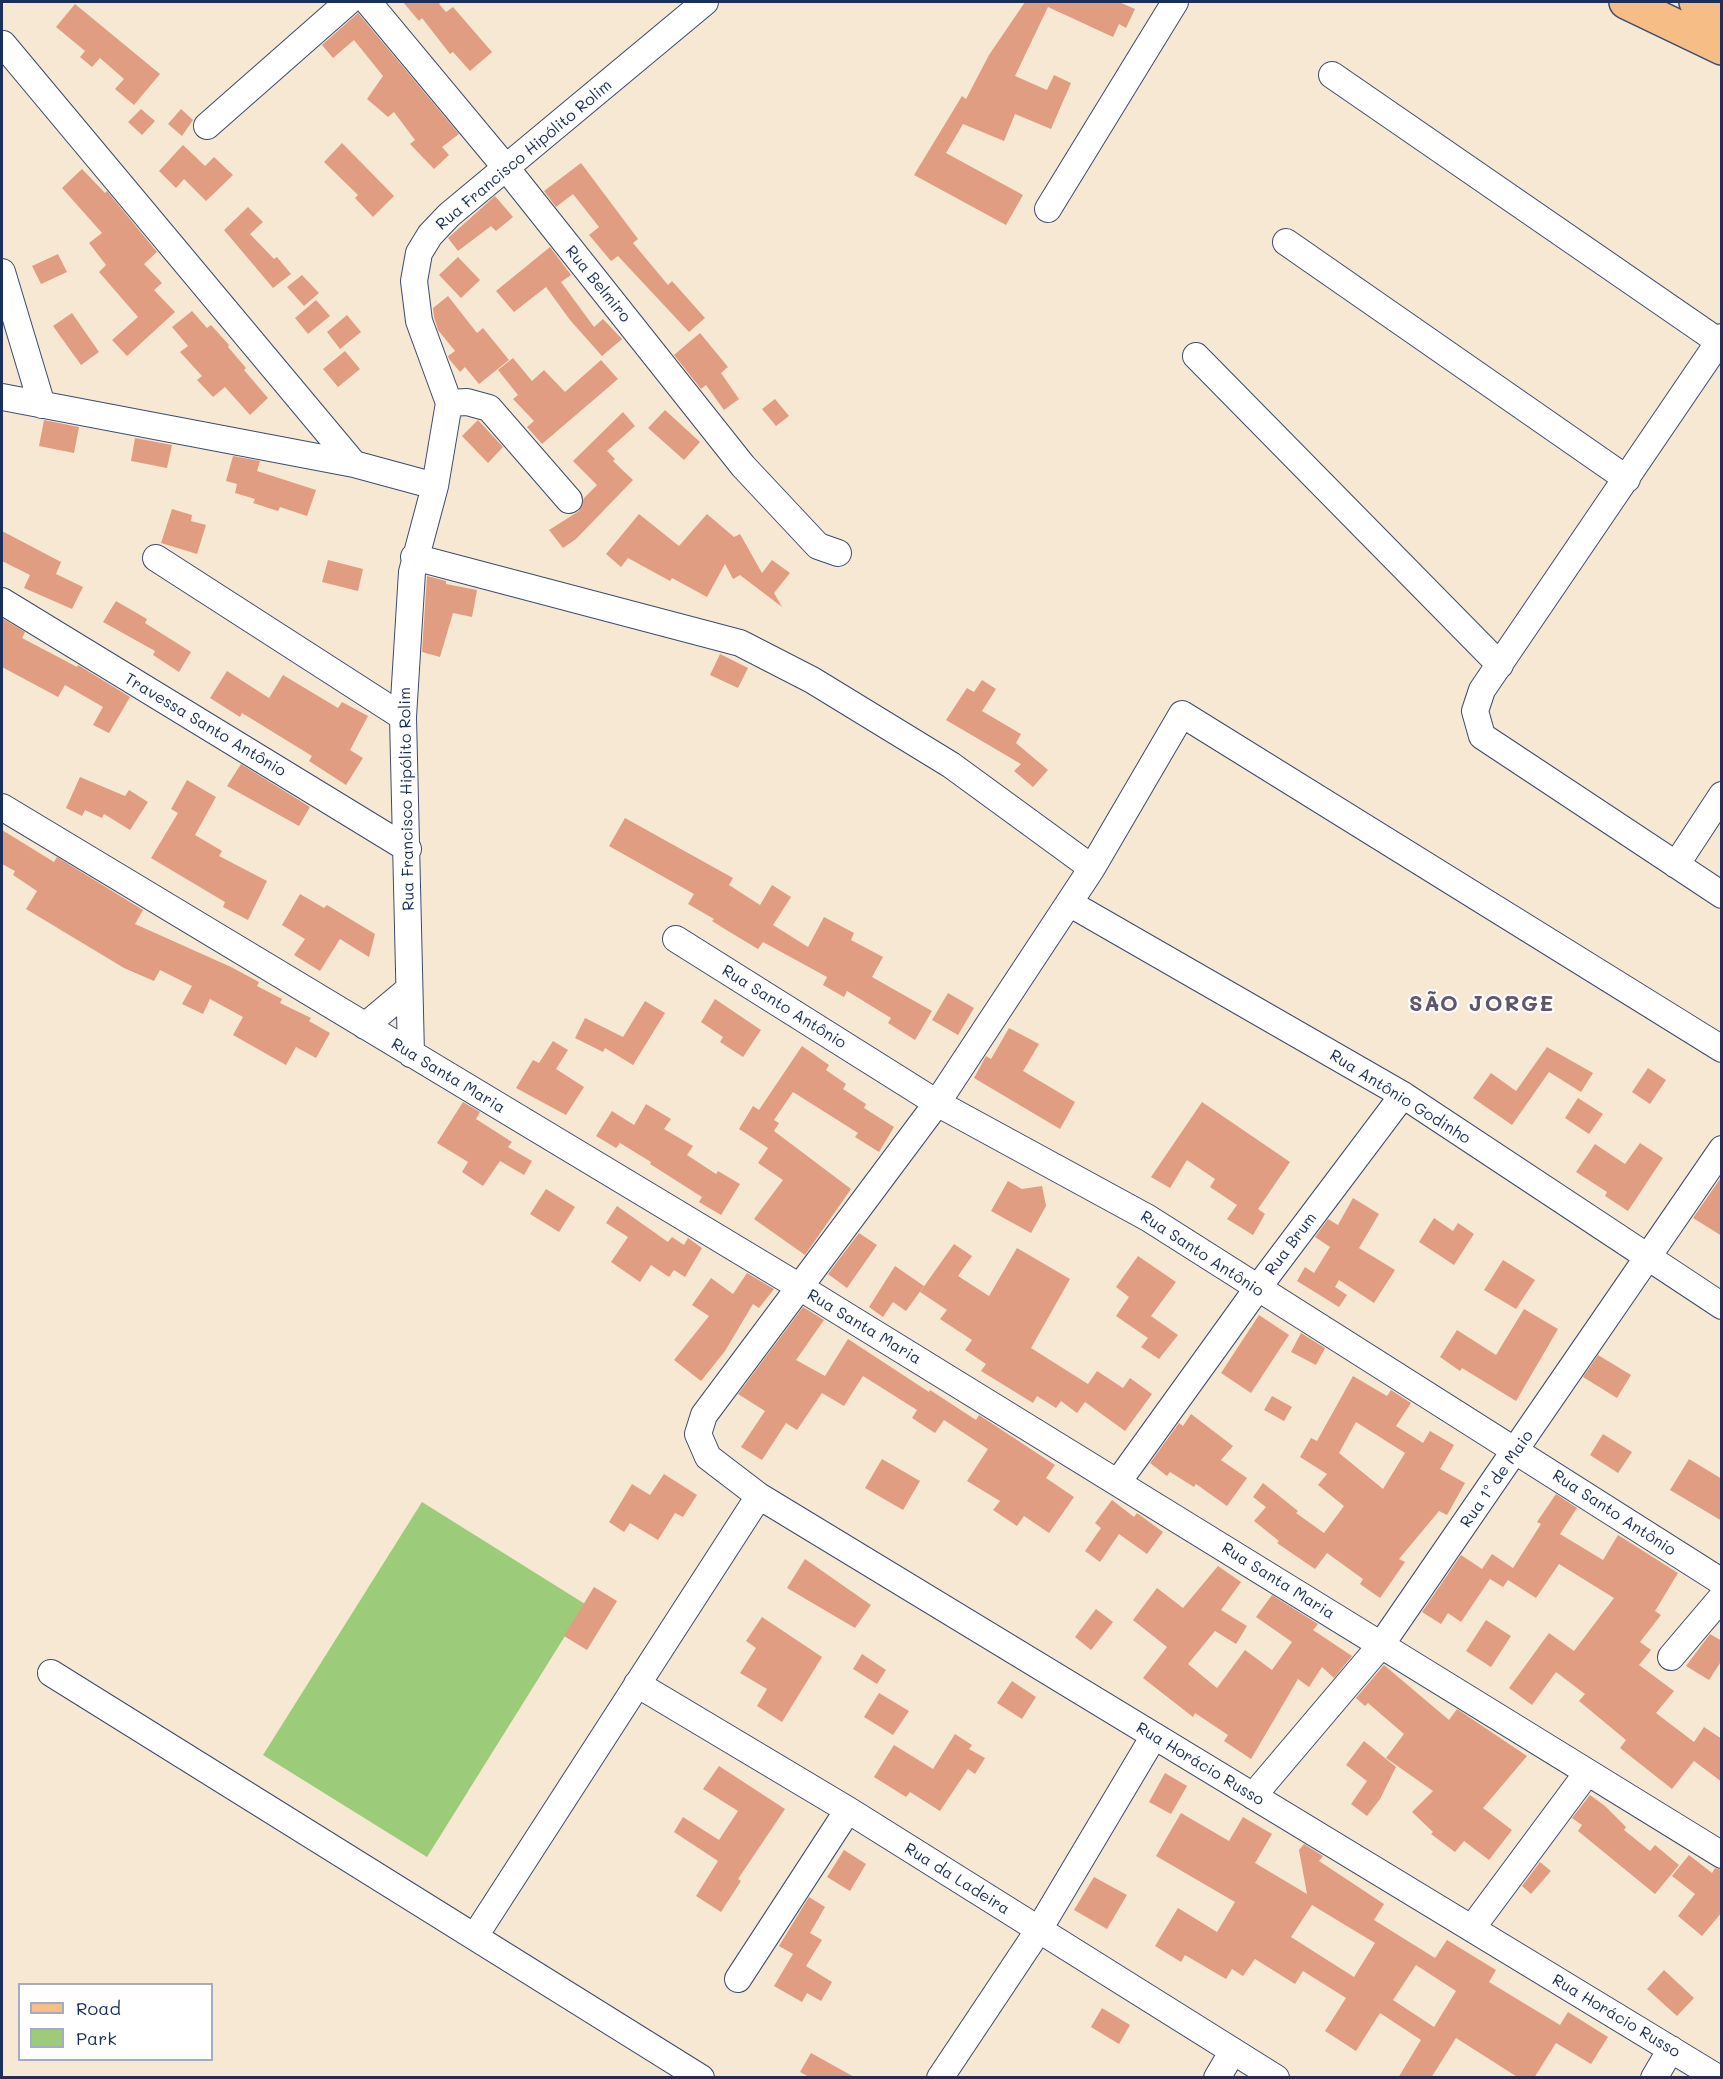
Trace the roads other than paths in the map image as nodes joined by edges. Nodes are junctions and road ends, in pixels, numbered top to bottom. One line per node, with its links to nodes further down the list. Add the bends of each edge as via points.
1 (348, 2): 11 (street)
2 (368, 2): 12 (street, Rua Belmiro)
3 (705, 2): 12 (street, Rua Francisco Hipólito Rolim)
4 (1175, 2): 13 (street)
5 (1626, 2): 9 (main road)
6 (1696, 2): 7 (main road)
7 (1722, 13)
8 (3, 44): 21 (street)
9 (1722, 48)
10 (1332, 75): 16 (street)
11 (207, 126)
12 (507, 170): 19 (street, Rua Francisco Hipólito Rolim, via 436,228 418,253 414,281 419,321); 25 (street, Rua Belmiro, via 743,466 818,546)
13 (1047, 209)
14 (1286, 242): 22 (street)
15 (2, 272): 20 (street)
16 (1720, 339): 22 (street)
17 (1196, 356): 29 (street)
18 (2, 397): 20 (street)
19 (449, 403): 23 (street, Rua Francisco Hipólito Rolim); 24 (street, via 467,402 489,408)
20 (42, 405): 21 (street)
21 (354, 464): 23 (street)
22 (1627, 479): 29 (street)
23 (435, 486): 26 (street, Rua Francisco Hipólito Rolim)
24 (569, 501)
25 (838, 553)
26 (414, 557): 30 (street, Rua Francisco Hipólito Rolim); 35 (street, via 740,644 812,680 951,765)
27 (156, 558): 30 (street)
28 (2, 601): 33 (street, Travessa Santo Antônio)
29 (1500, 665): 34 (street, via 1482,690 1475,711 1482,736)
30 (403, 717): 33 (street, Rua Francisco Hipólito Rolim)
31 (1722, 795): 34 (street)
32 (2, 807): 40 (street, Rua Santa Maria)
33 (408, 849): 39 (street, Rua Francisco Hipólito Rolim)
34 (1676, 865): 36 (street)
35 (1092, 868): 37 (street); 41 (street, via 1182,714)
36 (1722, 896)
37 (1069, 903): 43 (street, Rua Antônio Godinho); 44 (street)
38 (676, 939): 44 (street, Rua Santo Antônio)
39 (408, 990): 40 (street); 42 (street, Rua Francisco Hipólito Rolim)
40 (365, 1026): 42 (street, Rua Santa Maria)
41 (1722, 1049)
42 (411, 1054): 47 (street, Rua Santa Maria)
43 (1403, 1095): 46 (street, Rua Antônio Godinho); 48 (street, Rua Brum)
44 (937, 1103): 47 (street); 48 (street, Rua Santo Antônio, via 1148,1218)
45 (1722, 1149): 46 (street, Rua 1º de Maio)
46 (1648, 1259): 49 (street, Rua Antônio Godinho); 50 (street, Rua 1º de Maio)
47 (798, 1286): 51 (street, Rua Santa Maria); 52 (street, Rua Horácio Russo, via 704,1415 698,1434 708,1457)
48 (1257, 1289): 50 (street, Rua Santo Antônio); 51 (street, Rua Brum)
49 (1722, 1306)
50 (1517, 1451): 53 (street, Rua Santo Antônio); 55 (street, Rua 1º de Maio)
51 (1118, 1482): 55 (street, Rua Santa Maria)
52 (759, 1496): 58 (street); 59 (street, Rua Horácio Russo)
53 (1722, 1582)
54 (1722, 1597): 56 (street)
55 (1381, 1645): 60 (street, Rua Santa Maria); 61 (street, Rua 1º de Maio)
56 (1671, 1657)
57 (51, 1673): 66 (street)
58 (638, 1684): 62 (street, Rua da Ladeira); 66 (street)
59 (1154, 1736): 61 (street, Rua Horácio Russo); 65 (street)
60 (1587, 1773): 63 (street, Rua Santa Maria); 64 (street)
61 (1253, 1796): 64 (street, Rua Horácio Russo)
62 (848, 1810): 65 (street, Rua da Ladeira); 67 (street)
63 (1722, 1855)
64 (1472, 1928): 68 (street, Rua Horácio Russo)
65 (1038, 1931): 69 (street, Rua da Ladeira); 71 (street)
66 (475, 1936): 70 (street)
67 (738, 1979)
68 (1671, 2049): 74 (street); 75 (street, Rua Horácio Russo)
69 (1233, 2051): 72 (street); 73 (street, Rua da Ladeira)
70 (701, 2078)
71 (940, 2078)
72 (1217, 2078)
73 (1276, 2078)
74 (1654, 2078)
75 (1718, 2078)

